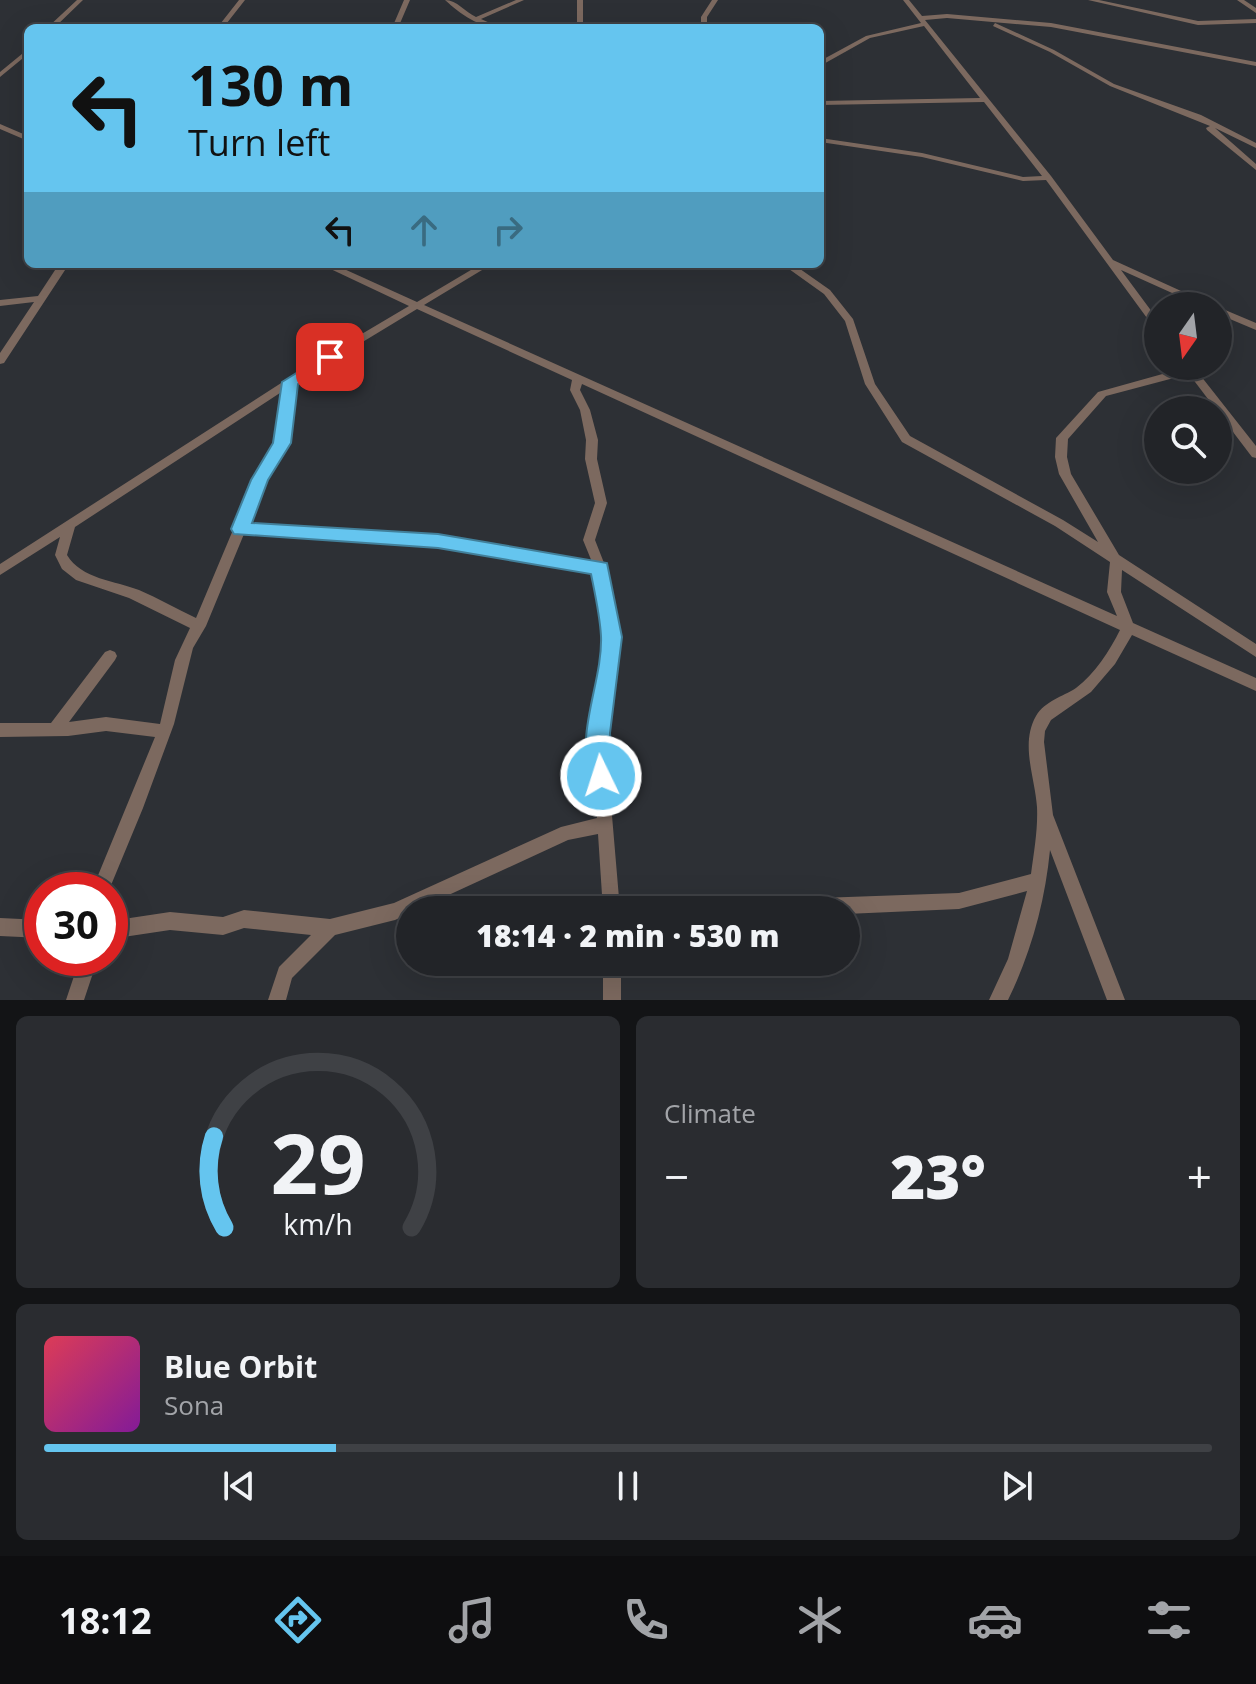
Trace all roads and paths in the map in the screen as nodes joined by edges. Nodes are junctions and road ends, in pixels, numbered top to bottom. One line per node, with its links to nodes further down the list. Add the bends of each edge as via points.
1 (80, 0): 16 (street)
2 (242, 0): 17 (street)
3 (407, 0): 18 (street)
4 (448, 0): 12 (street)
5 (521, 0): 12 (street)
6 (580, 0): 20 (street)
7 (715, 0): 21 (street)
8 (906, 0): 14 (street)
9 (1091, 0): 15 (street, via 1198,23)
10 (1240, 0): 11 (street)
11 (1256, 11)
12 (476, 19): 19 (street)
13 (980, 20): 14 (street, via 947,16); 24 (street, via 1051,25); 28 (street, via 1112,85)
14 (924, 21): 23 (street, via 868,37); 26 (street)
15 (1256, 21)
16 (54, 24)
17 (223, 24)
18 (397, 24)
19 (488, 24)
20 (580, 24)
21 (704, 24)
22 (24, 54): 25 (street)
23 (824, 62)
24 (1256, 64)
25 (0, 75)
26 (984, 100): 27 (street); 34 (street)
27 (824, 103)
28 (1198, 117): 32 (street); 33 (street)
29 (0, 126): 30 (street)
30 (24, 137)
31 (824, 141): 34 (street, via 922,155 1023,179)
32 (1256, 146)
33 (1256, 168)
34 (1048, 178): 35 (street)
35 (1107, 261): 40 (street); 44 (street)
36 (61, 268): 41 (street)
37 (334, 268): 43 (street)
38 (480, 268): 43 (street)
39 (793, 268): 55 (street, via 827,292 850,321 870,384 906,439 1059,523)
40 (1177, 292)
41 (39, 299): 42 (street); 47 (street)
42 (0, 303)
43 (417, 306): 48 (street); 51 (street)
44 (1144, 309)
45 (1232, 316): 46 (street)
46 (1256, 327)
47 (0, 361)
48 (578, 379): 56 (street, via 575,390 592,440 601,503 589,540); 59 (street)
49 (1149, 380): 55 (street, via 1102,394 1062,438 1065,474)
50 (1199, 380): 52 (street)
51 (290, 382): 53 (street); 54 (street, via 282,443)
52 (1256, 454)
53 (70, 524): 57 (street); 58 (street, via 61,548 67,566)
54 (240, 529): 56 (street, via 438,541); 58 (street)
55 (1116, 562): 59 (street, via 1114,592); 60 (street)
56 (600, 568): 67 (street, via 612,637 598,733)
57 (0, 570)
58 (199, 626): 65 (street, via 177,679)
59 (1128, 628): 62 (street); 66 (street, via 1118,649 1083,691 1057,702 1038,727)
60 (1256, 651)
61 (110, 656): 63 (street)
62 (1256, 685)
63 (55, 729): 64 (street); 65 (street, via 106,724)
64 (0, 730)
65 (164, 731): 68 (street)
66 (1045, 817): 69 (street); 82 (street)
67 (606, 824): 70 (street); 75 (street, via 567,833 395,911)
68 (107, 872)
69 (1035, 881): 71 (street, via 959,901); 81 (street, via 1027,930)
70 (611, 896)
71 (860, 905)
72 (0, 927): 74 (street)
73 (128, 927): 75 (street, via 170,921 223,926 244,919)
74 (24, 928)
75 (330, 928): 79 (street, via 285,973)
76 (83, 976): 78 (street)
77 (612, 976): 80 (street)
78 (75, 1000)
79 (277, 1000)
80 (612, 1000)
81 (998, 1000)
82 (1116, 1000)

